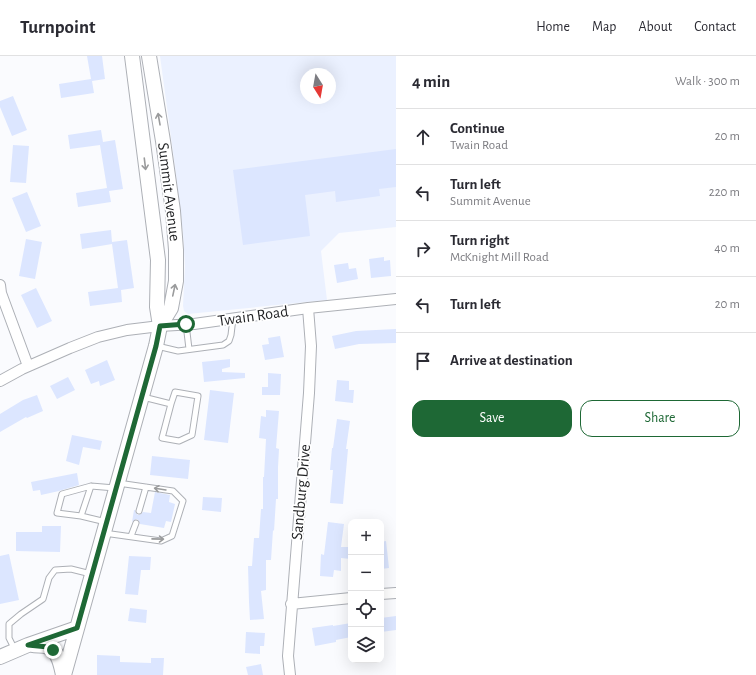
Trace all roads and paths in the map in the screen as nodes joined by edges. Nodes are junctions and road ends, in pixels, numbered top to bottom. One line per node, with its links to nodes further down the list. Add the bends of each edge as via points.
1 (132, 56): 8 (main road, Summit Avenue, one-way to 8, via 158,260 157,307)
2 (149, 56): 8 (main road, Summit Avenue, one-way to 2, via 171,308 176,281 176,250 173,211)
3 (0, 285): 11 (street)
4 (396, 299): 5 (street, Twain Road)
5 (308, 308): 6 (street, Twain Road); 27 (street, Sandburg Drive, via 311,346)
6 (233, 318): 7 (street, Twain Road); 10 (lane, via 229,341 223,345)
7 (186, 324): 8 (street, Twain Road); 10 (lane)
8 (160, 326): 9 (main road, Summit Avenue); 11 (street, Twain Road, via 98,337)
9 (156, 346): 10 (lane); 13 (main road, Summit Avenue)
10 (189, 349)
11 (28, 366): 12 (street, Twain Road)
12 (0, 381)
13 (142, 397): 14 (lane); 16 (main road, Summit Avenue)
14 (171, 404): 14 (lane, via 175,392 198,396 192,435 179,441 162,438)
15 (91, 486): 16 (lane); 19 (lane); 19 (lane, via 62,494 57,513)
16 (117, 486): 17 (lane); 21 (main road, Summit Avenue)
17 (146, 487): 18 (lane); 22 (lane, one-way to 17, via 161,541 172,536 183,501 173,492)
18 (139, 511)
19 (81, 516): 21 (lane)
20 (136, 523): 22 (lane)
21 (105, 527): 22 (lane); 23 (main road, Summit Avenue)
22 (130, 536)
23 (92, 574): 28 (main road, Summit Avenue); 29 (lane, via 71,569 55,570 49,578 43,599 9,624 9,638)
24 (396, 593): 25 (street)
25 (384, 594)
26 (348, 598): 27 (street)
27 (291, 604): 32 (street, Sandburg Drive, via 288,656)
28 (77, 628): 29 (main road); 31 (main road, Summit Avenue)
29 (21, 647): 30 (main road); 31 (main road, via 48,647 53,650)
30 (0, 657)
31 (63, 675)
32 (290, 675)

